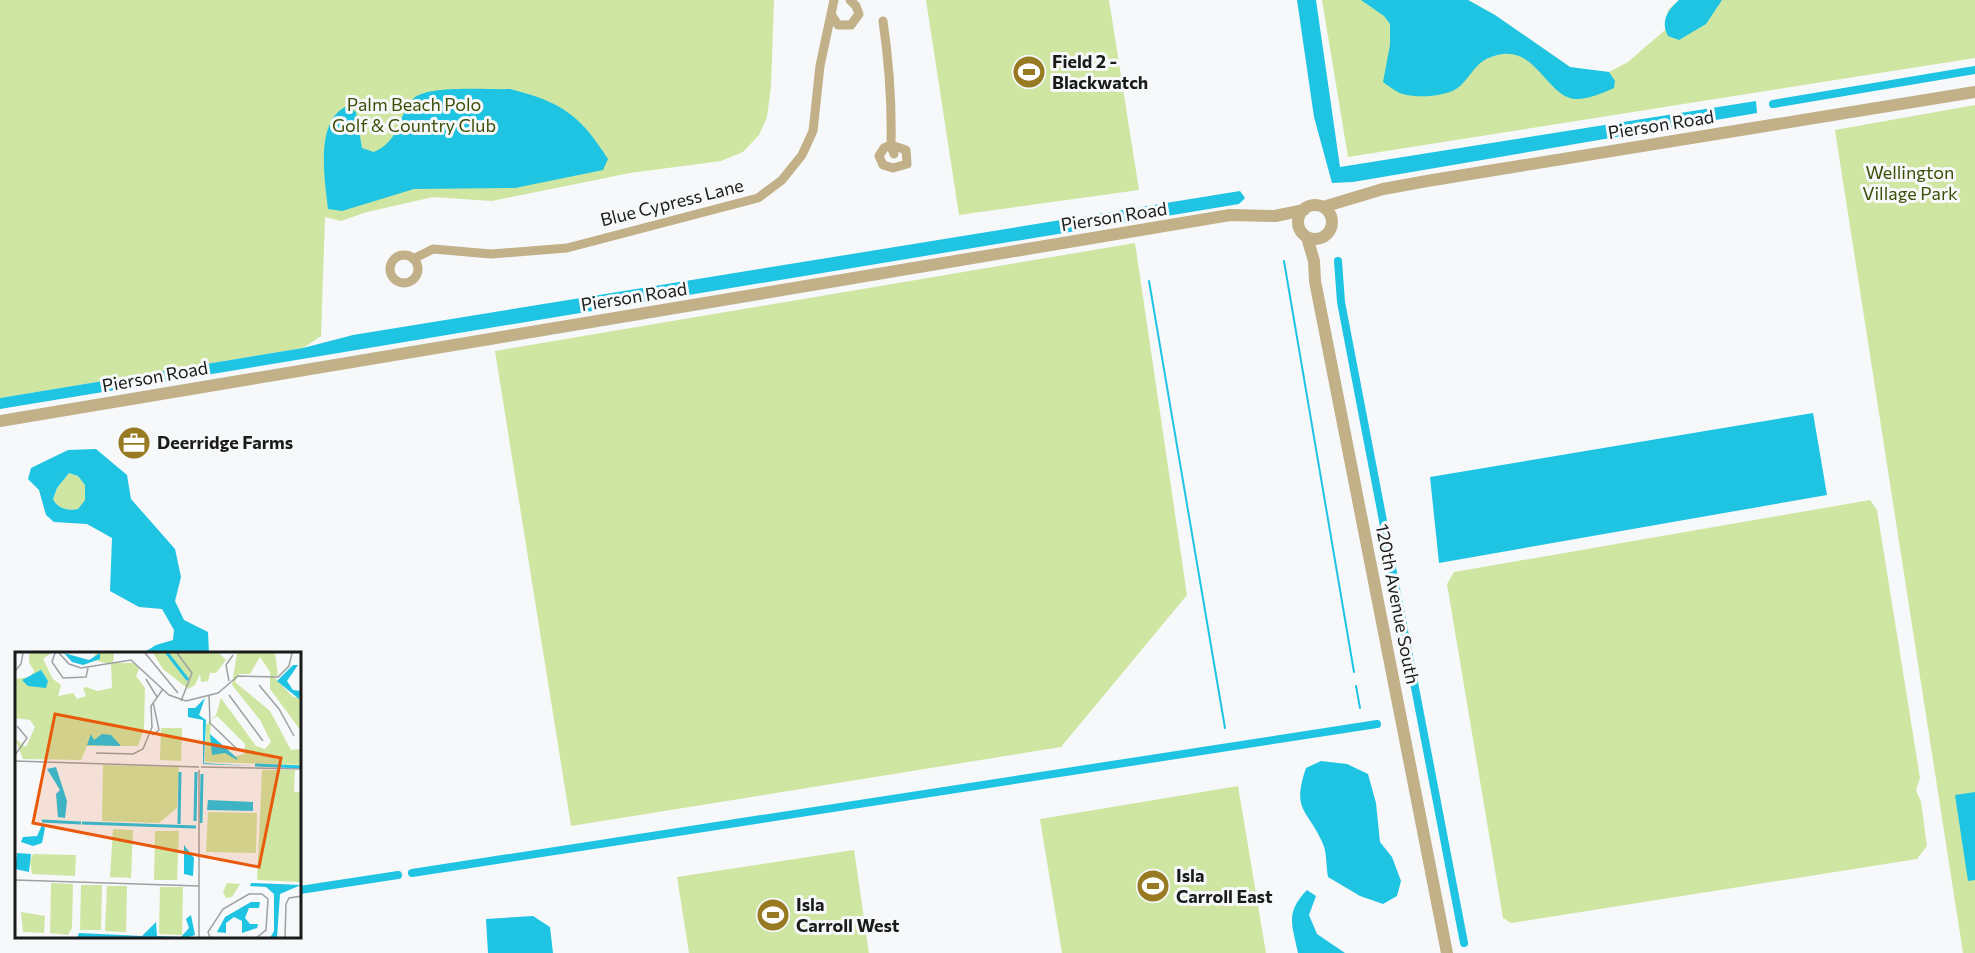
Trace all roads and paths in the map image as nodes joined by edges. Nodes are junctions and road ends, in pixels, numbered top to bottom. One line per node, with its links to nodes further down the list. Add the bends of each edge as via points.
1 (849, 0): 2 (street, via 859,14 851,25 838,25)
2 (834, 5): 13 (street, Blue Cypress Lane, via 820,66 813,131 802,155 782,180 758,198 567,248 491,254 433,249)
3 (882, 21): 5 (street, via 889,58)
4 (1975, 92): 6 (street, Pierson Road, via 1427,181 1383,189)
5 (893, 149)
6 (1355, 200): 7 (street, Pierson Road); 10 (street, Pierson Road)
7 (1323, 207): 8 (street); 10 (street)
8 (1304, 210): 9 (street, Pierson Road); 11 (street, via 1298,221)
9 (1275, 216): 11 (street, Pierson Road); 15 (street, Pierson Road, via 1230,215)
10 (1332, 220): 12 (street)
11 (1303, 232): 12 (street); 14 (street, 120th Avenue South)
12 (1321, 238): 14 (street, 120th Avenue South)
13 (413, 258)
14 (1314, 261): 16 (street, 120th Avenue South)
15 (0, 421)
16 (1447, 953)

